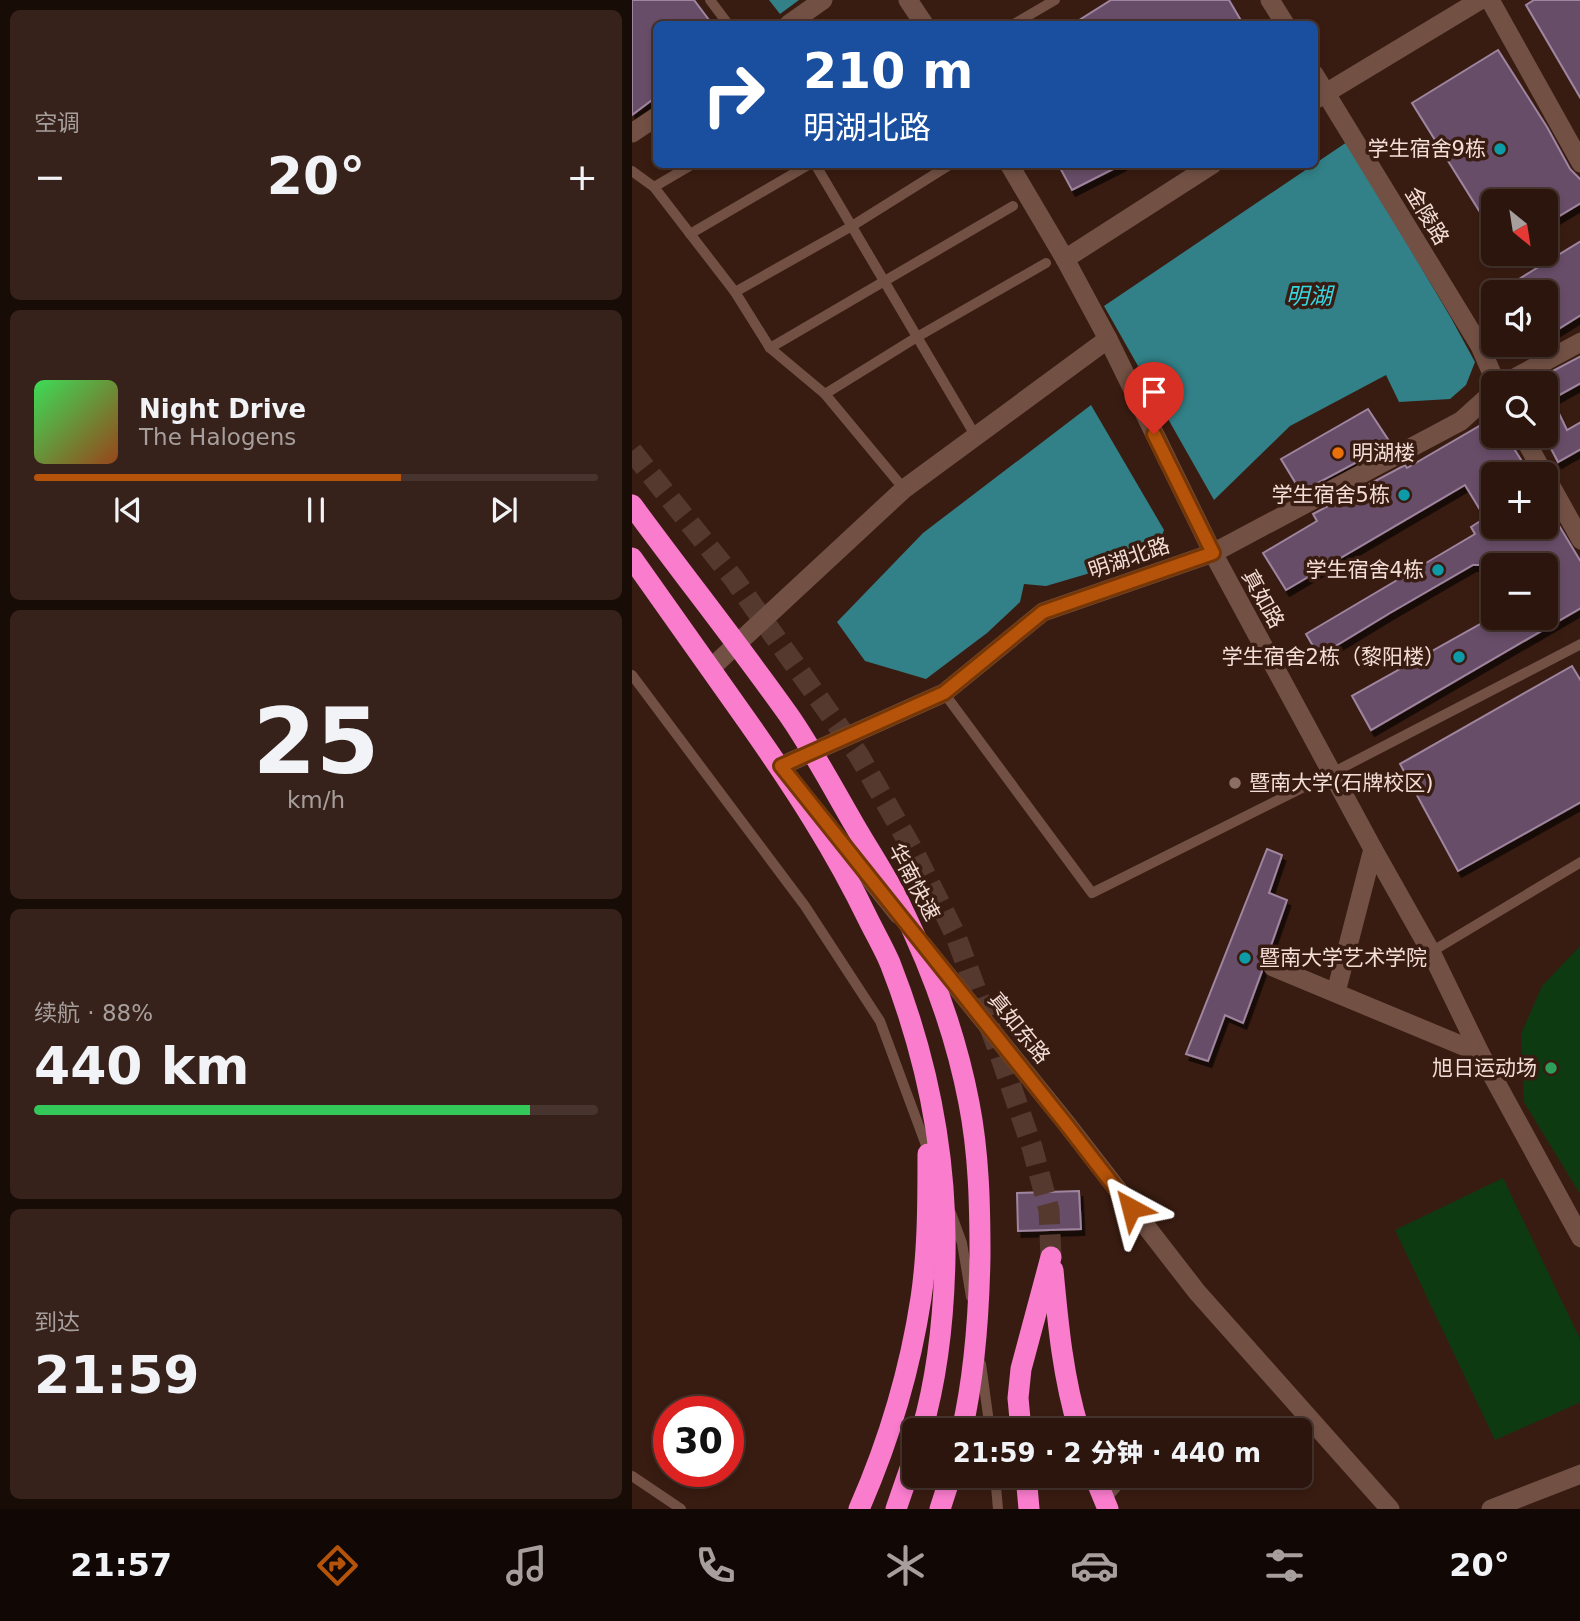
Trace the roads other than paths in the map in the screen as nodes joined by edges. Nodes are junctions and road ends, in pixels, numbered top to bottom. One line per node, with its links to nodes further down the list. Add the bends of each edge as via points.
1 (710, 0): 8 (lane)
2 (823, 0): 9 (street)
3 (908, 0): 10 (street)
4 (1055, 0): 11 (lane)
5 (1270, 0): 12 (street)
6 (1480, 0): 13 (street)
7 (1490, 0): 16 (street)
8 (726, 21)
9 (793, 21)
10 (922, 21)
11 (1019, 21)
12 (1283, 21)
13 (1320, 96): 36 (street, 金陵路, via 1480,346)
14 (653, 119): 15 (street)
15 (632, 133)
16 (1580, 163)
17 (686, 168): 24 (lane)
18 (805, 168): 27 (lane)
19 (815, 168): 26 (lane)
20 (945, 168): 26 (lane)
21 (1011, 168): 28 (street, 真如路)
22 (1207, 168): 28 (street)
23 (632, 171): 24 (lane)
24 (654, 187): 27 (lane)
25 (1013, 206): 30 (lane)
26 (851, 226): 30 (lane); 31 (lane)
27 (690, 234): 31 (lane)
28 (1065, 259): 33 (street, 真如路)
29 (1046, 263): 32 (lane)
30 (884, 282): 32 (lane); 35 (lane)
31 (735, 292): 35 (lane)
32 (917, 337): 38 (lane); 40 (lane)
33 (1108, 339): 40 (street); 45 (street, 真如路)
34 (1580, 342): 37 (street)
35 (770, 348): 38 (lane)
36 (1491, 371)
37 (1527, 371)
38 (825, 394): 41 (lane)
39 (1481, 403): 45 (street, 明湖北路, via 1461,421)
40 (975, 435): 41 (street)
41 (904, 489): 48 (street)
42 (1558, 500): 44 (street)
43 (632, 505): 62 (highway, 华南快速, via 791,719 899,902 936,989 969,1103 978,1187 977,1319)
44 (1580, 540)
45 (1213, 553): 50 (street, 明湖北路, via 1043,612); 52 (street, 真如路)
46 (632, 560): 48 (street, 真如东路); 59 (highway, via 788,779 838,860 889,961)
47 (1580, 645): 52 (lane)
48 (710, 669): 51 (street, 真如东路)
49 (632, 675): 63 (lane, via 805,906 880,1021 962,1243)
50 (944, 693): 51 (street, 明湖北路); 52 (lane, via 1092,893)
51 (781, 766): 82 (street, 真如东路, via 1197,1292)
52 (1332, 773): 53 (street, 真如路)
53 (1373, 849): 55 (street, 真如路); 57 (street)
54 (1580, 862): 55 (lane)
55 (1431, 952): 58 (street, 真如路)
56 (1273, 967): 57 (street)
57 (1336, 992): 58 (street)
58 (1480, 1053): 60 (street, 真如路)
59 (929, 1092): 61 (highway, via 946,1228 939,1347); 75 (highway, via 921,1299 897,1405)
60 (1580, 1238)
61 (925, 1418)
62 (964, 1418)
63 (988, 1418)
64 (1020, 1418): 65 (highway, via 1021,1369 1051,1257 1060,1349)
65 (1076, 1418)
66 (1580, 1474): 83 (street)
67 (632, 1476): 74 (lane)
68 (903, 1488): 76 (highway)
69 (947, 1488): 77 (highway)
70 (996, 1488): 78 (lane)
71 (1027, 1488): 79 (highway)
72 (1099, 1488): 81 (highway)
73 (1116, 1488): 80 (lane)
74 (681, 1509)
75 (859, 1509)
76 (896, 1509)
77 (940, 1509)
78 (998, 1509)
79 (1029, 1509)
80 (1098, 1509)
81 (1108, 1509)
82 (1390, 1509)
83 (1491, 1509)

